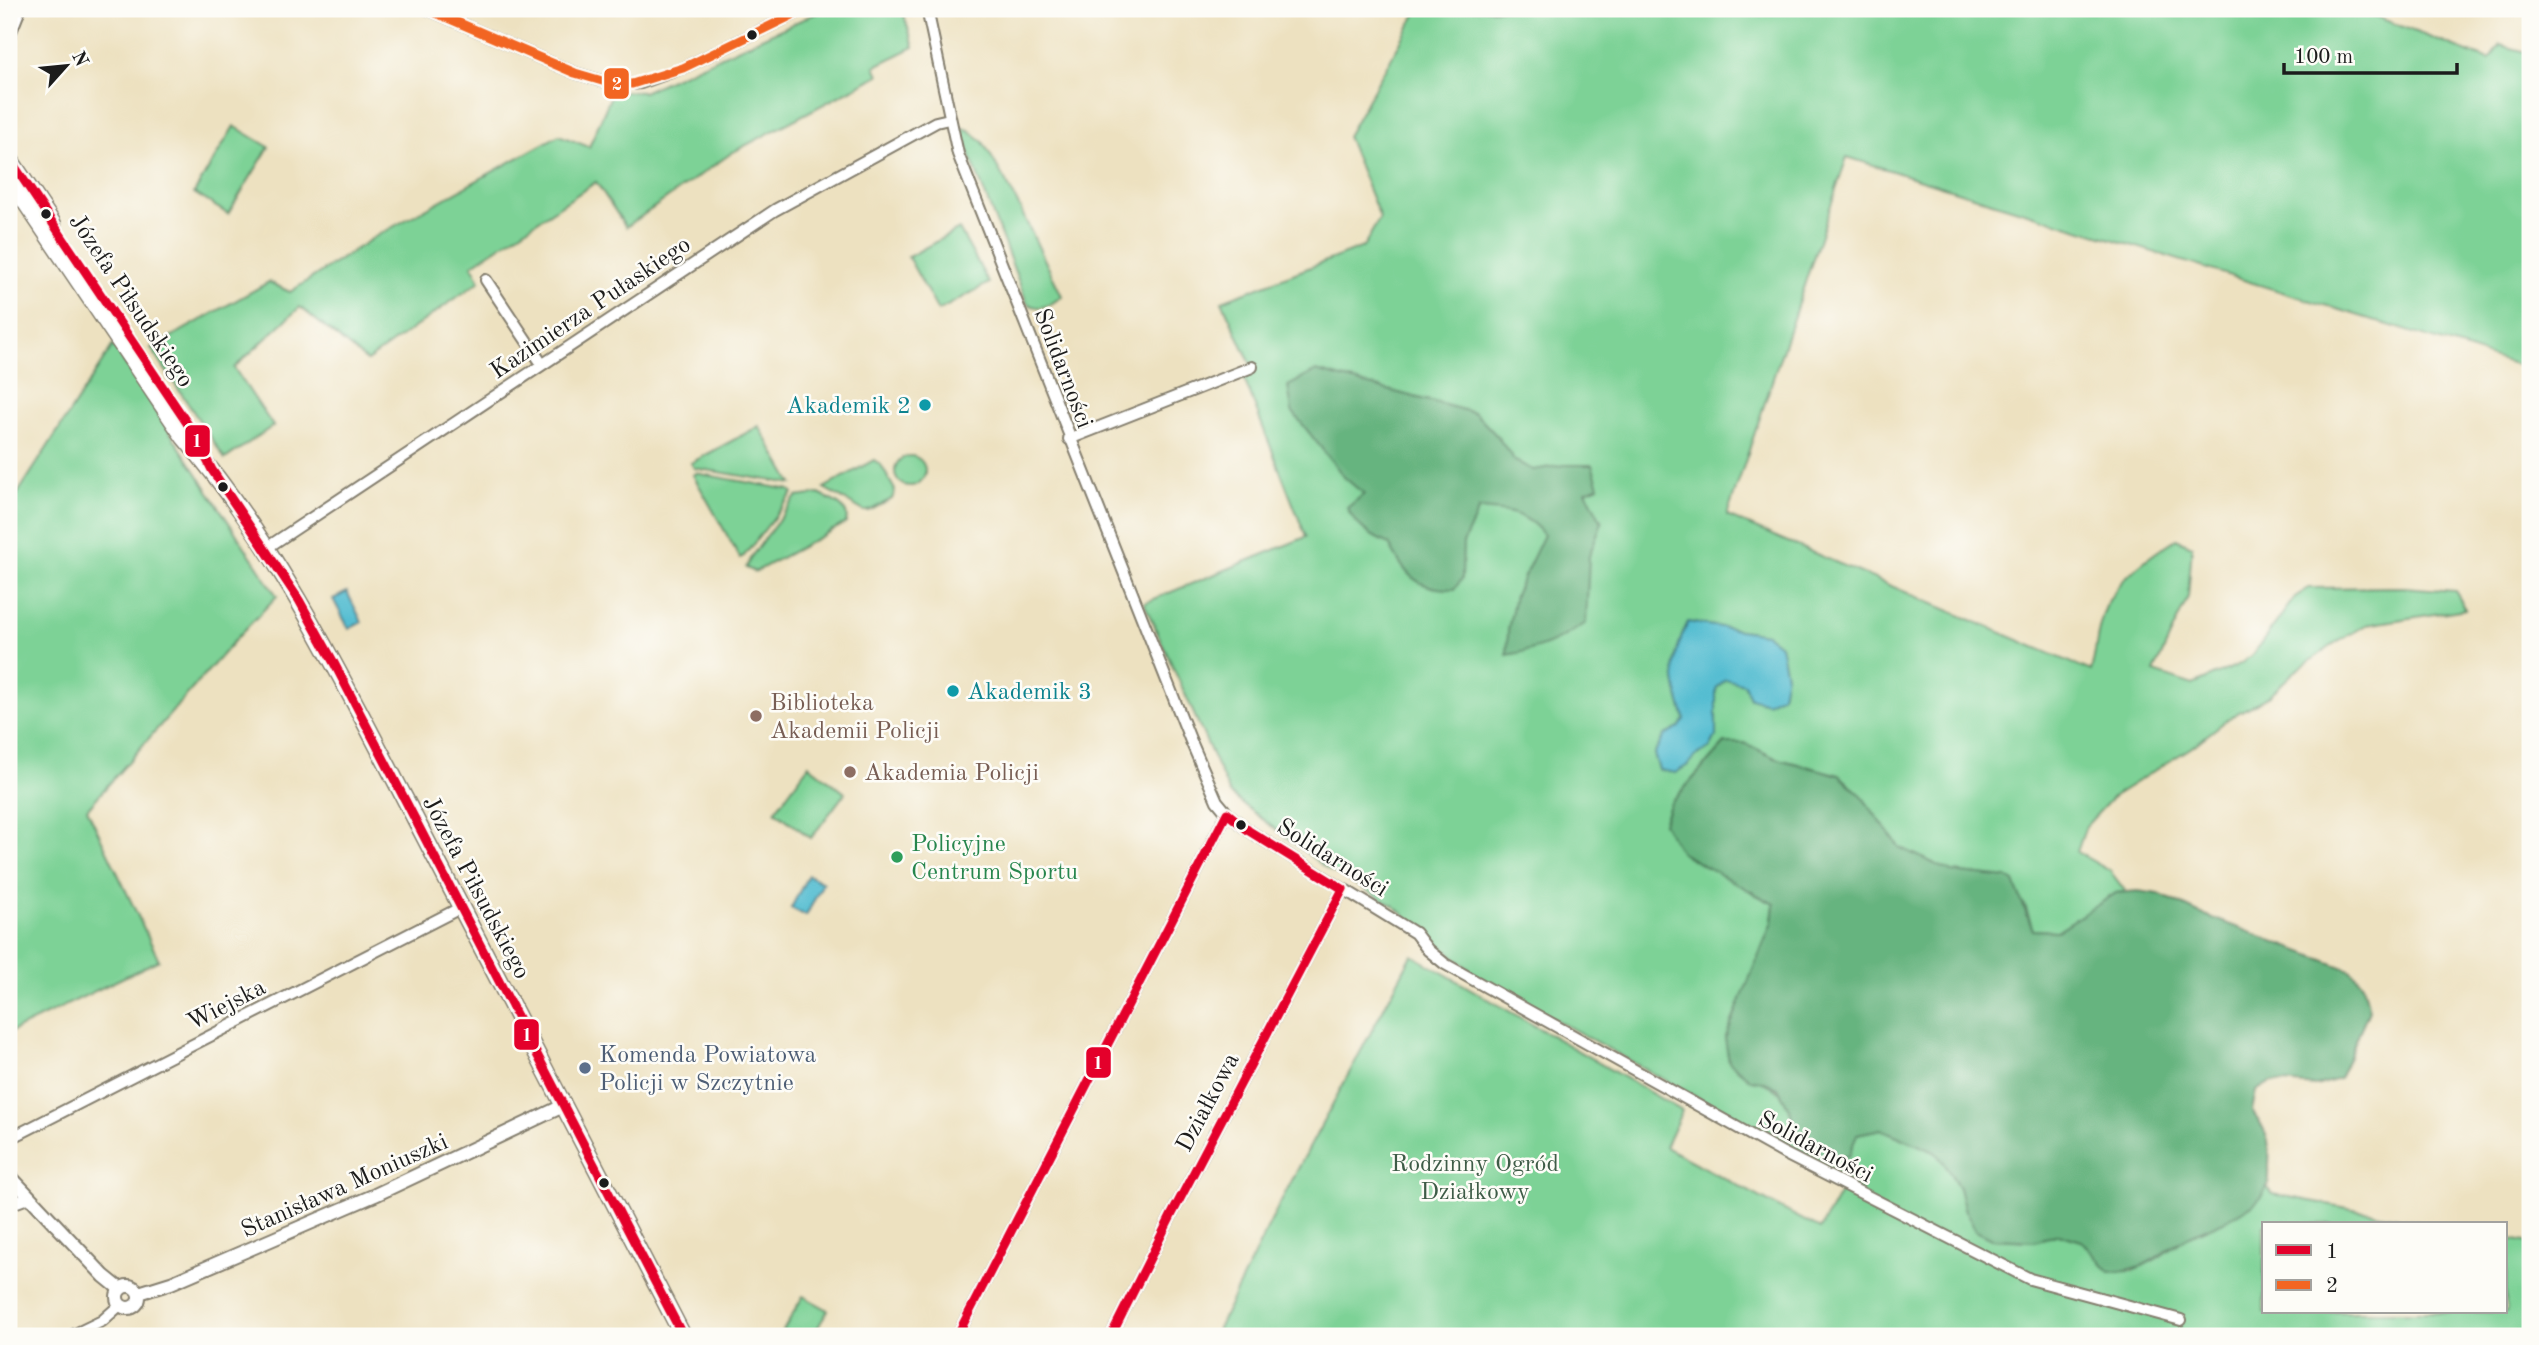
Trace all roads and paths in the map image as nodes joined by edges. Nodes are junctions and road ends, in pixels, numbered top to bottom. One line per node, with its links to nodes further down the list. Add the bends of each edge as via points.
1 (19, 9): 5 (street)
2 (427, 9): 3 (street, via 564,69 600,81 632,84 683,68)
3 (805, 9)
4 (927, 9): 7 (street, Solidarności)
5 (10, 32): 6 (street)
6 (9, 45)
7 (949, 119): 11 (street, Kazimierza Pułaskiego, via 775,209); 13 (street, Solidarności, via 958,155)
8 (9, 158): 14 (main road, Józefa Piłsudskiego, via 193,432)
9 (9, 178): 14 (main road, Józefa Piłsudskiego, via 184,437)
10 (486, 280): 11 (street)
11 (542, 364): 15 (street, Kazimierza Pułaskiego)
12 (1252, 367): 13 (street)
13 (1069, 439): 16 (street, Solidarności, via 1190,738 1217,801)
14 (212, 470): 15 (main road, Józefa Piłsudskiego)
15 (265, 549): 18 (main road, Józefa Piłsudskiego, via 334,663)
16 (1227, 813): 17 (street, Solidarności); 30 (street)
17 (1343, 889): 27 (street, Solidarności, via 1415,933 1445,964 1838,1182 2030,1279); 31 (street, Działkowa)
18 (463, 907): 19 (main road, Józefa Piłsudskiego); 20 (street, Wiejska)
19 (563, 1106): 25 (street, Stanisława Moniuszki, via 375,1195); 29 (main road, Józefa Piłsudskiego)
20 (9, 1139)
21 (9, 1175): 22 (street)
22 (30, 1197): 23 (street); 24 (street)
23 (9, 1205)
24 (120, 1289): 25 (street, via 130,1286); 26 (street)
25 (139, 1293): 26 (street, via 134,1307)
26 (120, 1305): 28 (street, via 102,1321)
27 (2181, 1320)
28 (72, 1336)
29 (683, 1336)
30 (957, 1336)
31 (1111, 1336)

